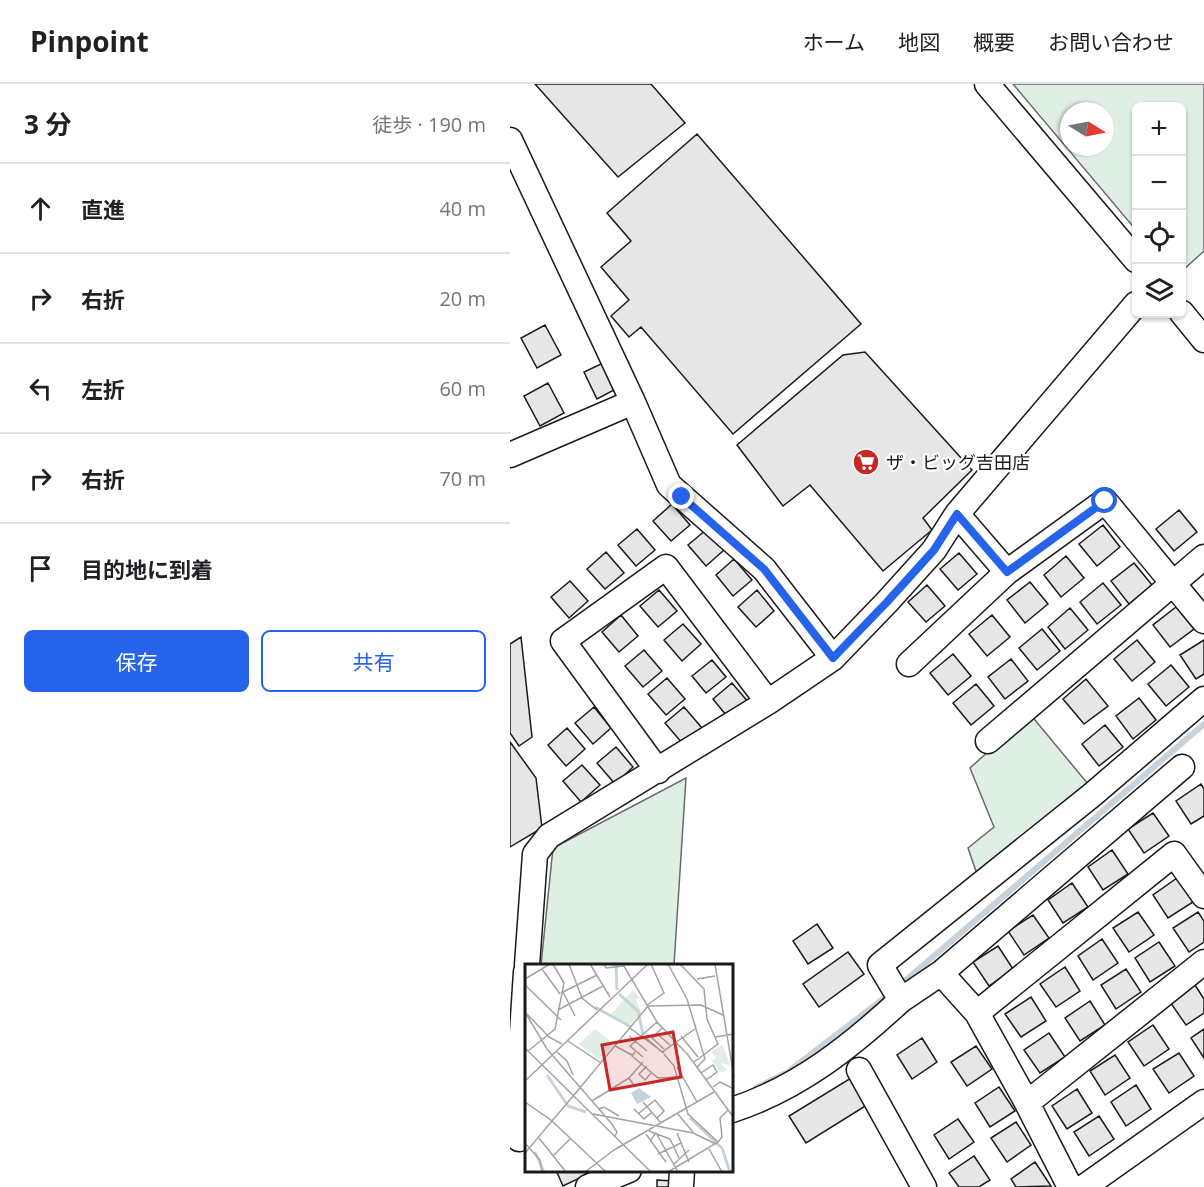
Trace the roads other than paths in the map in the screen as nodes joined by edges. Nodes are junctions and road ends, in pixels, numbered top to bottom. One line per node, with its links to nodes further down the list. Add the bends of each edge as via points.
1 (987, 84): 3 (street)
2 (510, 140): 7 (street)
3 (1132, 254)
4 (1132, 310): 9 (street)
5 (1186, 318): 6 (street)
6 (1204, 340)
7 (633, 402): 8 (street); 14 (street, via 669,485 764,569)
8 (510, 455)
9 (957, 514): 11 (street); 14 (street, via 934,550)
10 (1204, 557): 12 (street)
11 (1007, 572): 12 (street, via 1105,501); 15 (street)
12 (1173, 583): 13 (street); 18 (street)
13 (1204, 621)
14 (833, 658): 17 (street)
15 (909, 664)
16 (1204, 699): 26 (street, via 1092,795 880,965)
17 (768, 702): 20 (street); 20 (street, via 666,567 563,641)
18 (988, 741)
19 (1182, 767): 24 (street)
20 (658, 771): 23 (street, via 549,836 535,854)
21 (1204, 896): 27 (street, via 1174,854)
22 (1204, 962): 30 (street)
23 (527, 964)
24 (941, 973): 26 (street); 27 (street)
25 (525, 992): 32 (street)
26 (900, 999): 31 (street, via 865,1033 811,1074)
27 (977, 1013): 30 (street)
28 (859, 1070): 37 (street)
29 (1204, 1102): 39 (street)
30 (1027, 1103): 38 (street)
31 (734, 1109)
32 (518, 1132)
33 (624, 1172): 35 (street)
34 (682, 1172): 36 (street)
35 (588, 1187)
36 (681, 1187)
37 (924, 1187)
38 (1070, 1187)
39 (1084, 1187)

